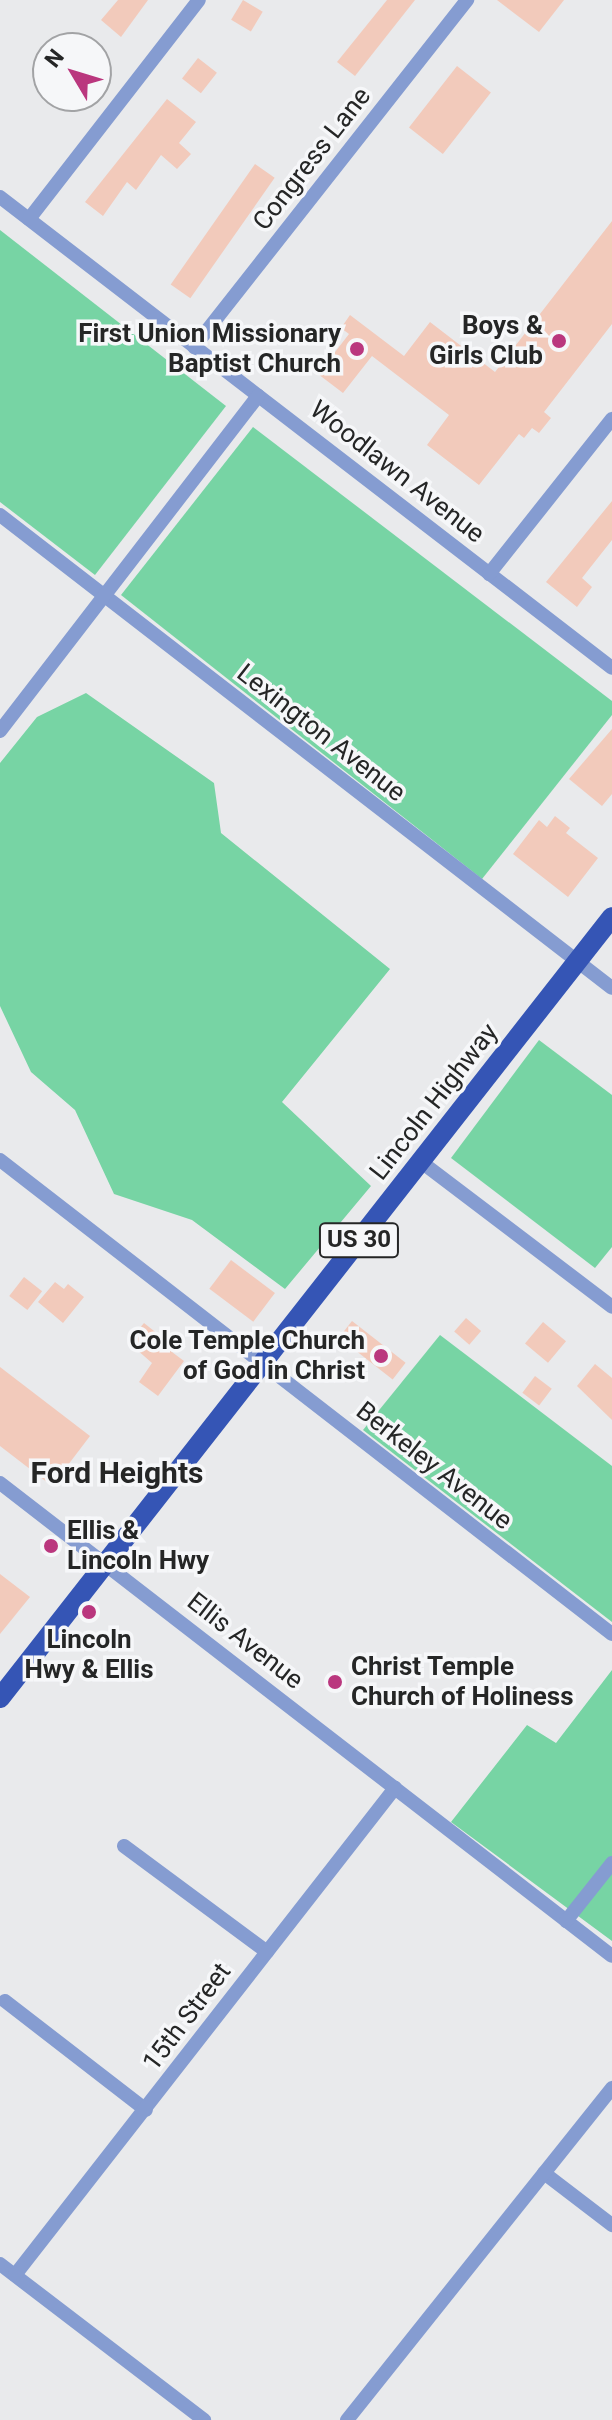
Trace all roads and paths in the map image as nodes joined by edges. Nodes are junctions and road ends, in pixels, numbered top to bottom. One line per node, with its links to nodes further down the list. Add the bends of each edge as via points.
1 (199, 0): 4 (street)
2 (467, 0): 5 (street, Congress Lane)
3 (0, 197): 4 (street, Woodlawn Avenue)
4 (29, 219): 5 (street, Woodlawn Avenue)
5 (194, 347): 6 (street, Woodlawn Avenue)
6 (258, 396): 9 (street, Woodlawn Avenue); 10 (street)
7 (612, 419): 9 (street)
8 (0, 515): 10 (street, Lexington Avenue)
9 (489, 574): 11 (street, Woodlawn Avenue)
10 (104, 596): 12 (street); 14 (street, Lexington Avenue)
11 (612, 668)
12 (0, 731)
13 (612, 917): 14 (main road, Lincoln Highway / US 30)
14 (577, 961): 15 (street, Lexington Avenue); 17 (main road, Lincoln Highway / US 30)
15 (612, 988)
16 (0, 1160): 19 (street, Berkeley Avenue)
17 (420, 1161): 18 (street); 19 (main road, Lincoln Highway / US 30)
18 (612, 1307)
19 (262, 1363): 21 (main road, Lincoln Highway / US 30); 22 (street, Berkeley Avenue)
20 (0, 1483): 21 (street, Ellis Avenue)
21 (105, 1563): 23 (main road, Lincoln Highway / US 30); 24 (street, Ellis Avenue)
22 (612, 1634)
23 (0, 1698)
24 (395, 1788): 27 (street, Ellis Avenue); 28 (street, 15th Street)
25 (124, 1846): 28 (street)
26 (612, 1863): 27 (street)
27 (566, 1921): 29 (street, Ellis Avenue)
28 (267, 1952): 32 (street, 15th Street)
29 (612, 1956)
30 (5, 2001): 32 (street)
31 (612, 2088): 33 (street)
32 (146, 2110): 36 (street, 15th Street)
33 (544, 2173): 34 (street); 38 (street)
34 (612, 2225)
35 (0, 2264): 36 (street)
36 (15, 2275): 37 (street)
37 (204, 2420)
38 (347, 2420)

